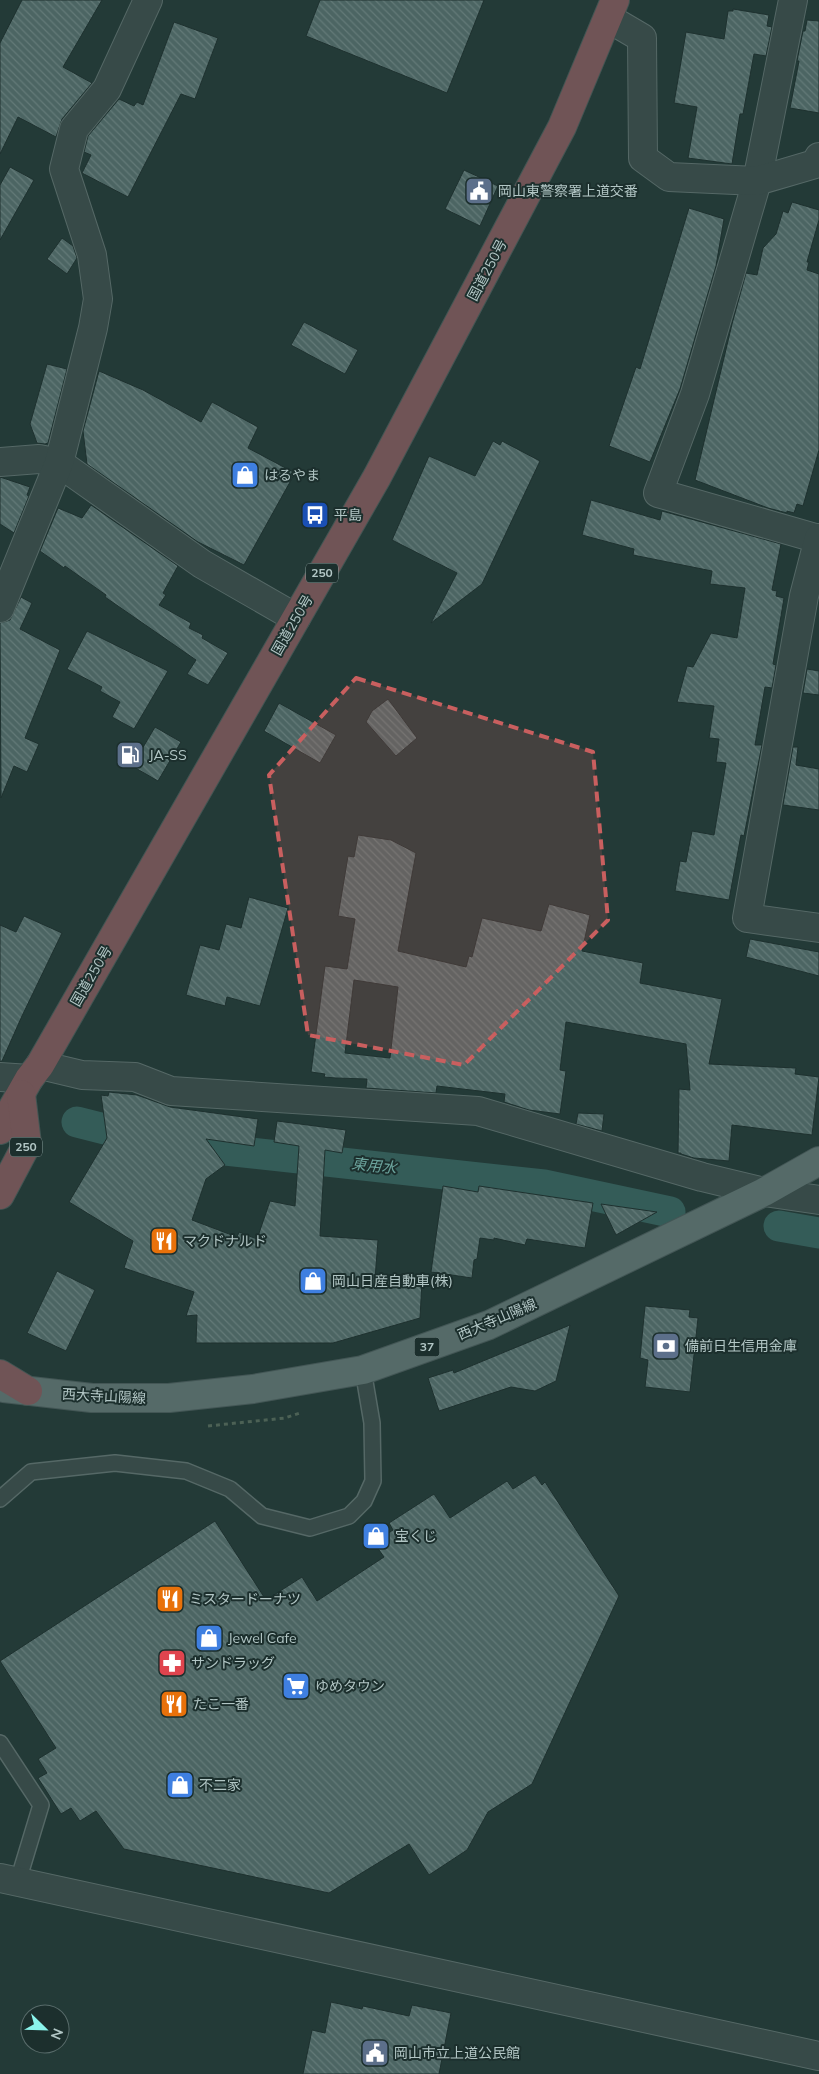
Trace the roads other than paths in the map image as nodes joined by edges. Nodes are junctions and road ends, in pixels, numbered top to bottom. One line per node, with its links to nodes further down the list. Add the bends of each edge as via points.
1 (148, 0): 7 (street, via 106,89 74,130 64,169 92,255 98,299)
2 (793, 0): 5 (street)
3 (611, 9): 5 (street, via 642,38 643,158 669,177); 11 (highway, 国道250号 / 250, via 562,127 377,477)
4 (819, 157): 5 (street, via 815,164)
5 (757, 181): 8 (street, via 695,394 658,493)
6 (0, 462): 7 (street, via 40,459)
7 (59, 463): 10 (street); 11 (street, via 202,564)
8 (819, 539): 9 (street)
9 (811, 597): 12 (street, via 747,918)
10 (0, 608)
11 (296, 618): 14 (highway, 国道250号 / 250)
12 (819, 928)
13 (0, 1077): 14 (street)
14 (30, 1079): 15 (highway, 国道250号 / 250); 17 (street, via 82,1075 134,1077 171,1091 478,1111); 18 (highway, 250, via 28,1144)
15 (0, 1130)
16 (819, 1161): 17 (main road, 西大寺山陽線 / 37)
17 (764, 1192): 19 (street); 20 (main road, 西大寺山陽線 / 37, via 489,1325)
18 (0, 1195)
19 (819, 1200)
20 (363, 1370): 23 (main road, 西大寺山陽線 / 37, via 253,1389 170,1398 92,1398); 24 (lane, via 372,1423 373,1481 364,1501 349,1516 310,1528 262,1516 230,1489 186,1471 115,1462 31,1472)
21 (0, 1374): 23 (highway)
22 (0, 1388): 23 (main road, 西大寺山陽線 / 37)
23 (28, 1391)
24 (0, 1499)
25 (0, 1743): 26 (lane, via 41,1805)
26 (9, 1880): 27 (street)
27 (819, 2056)

